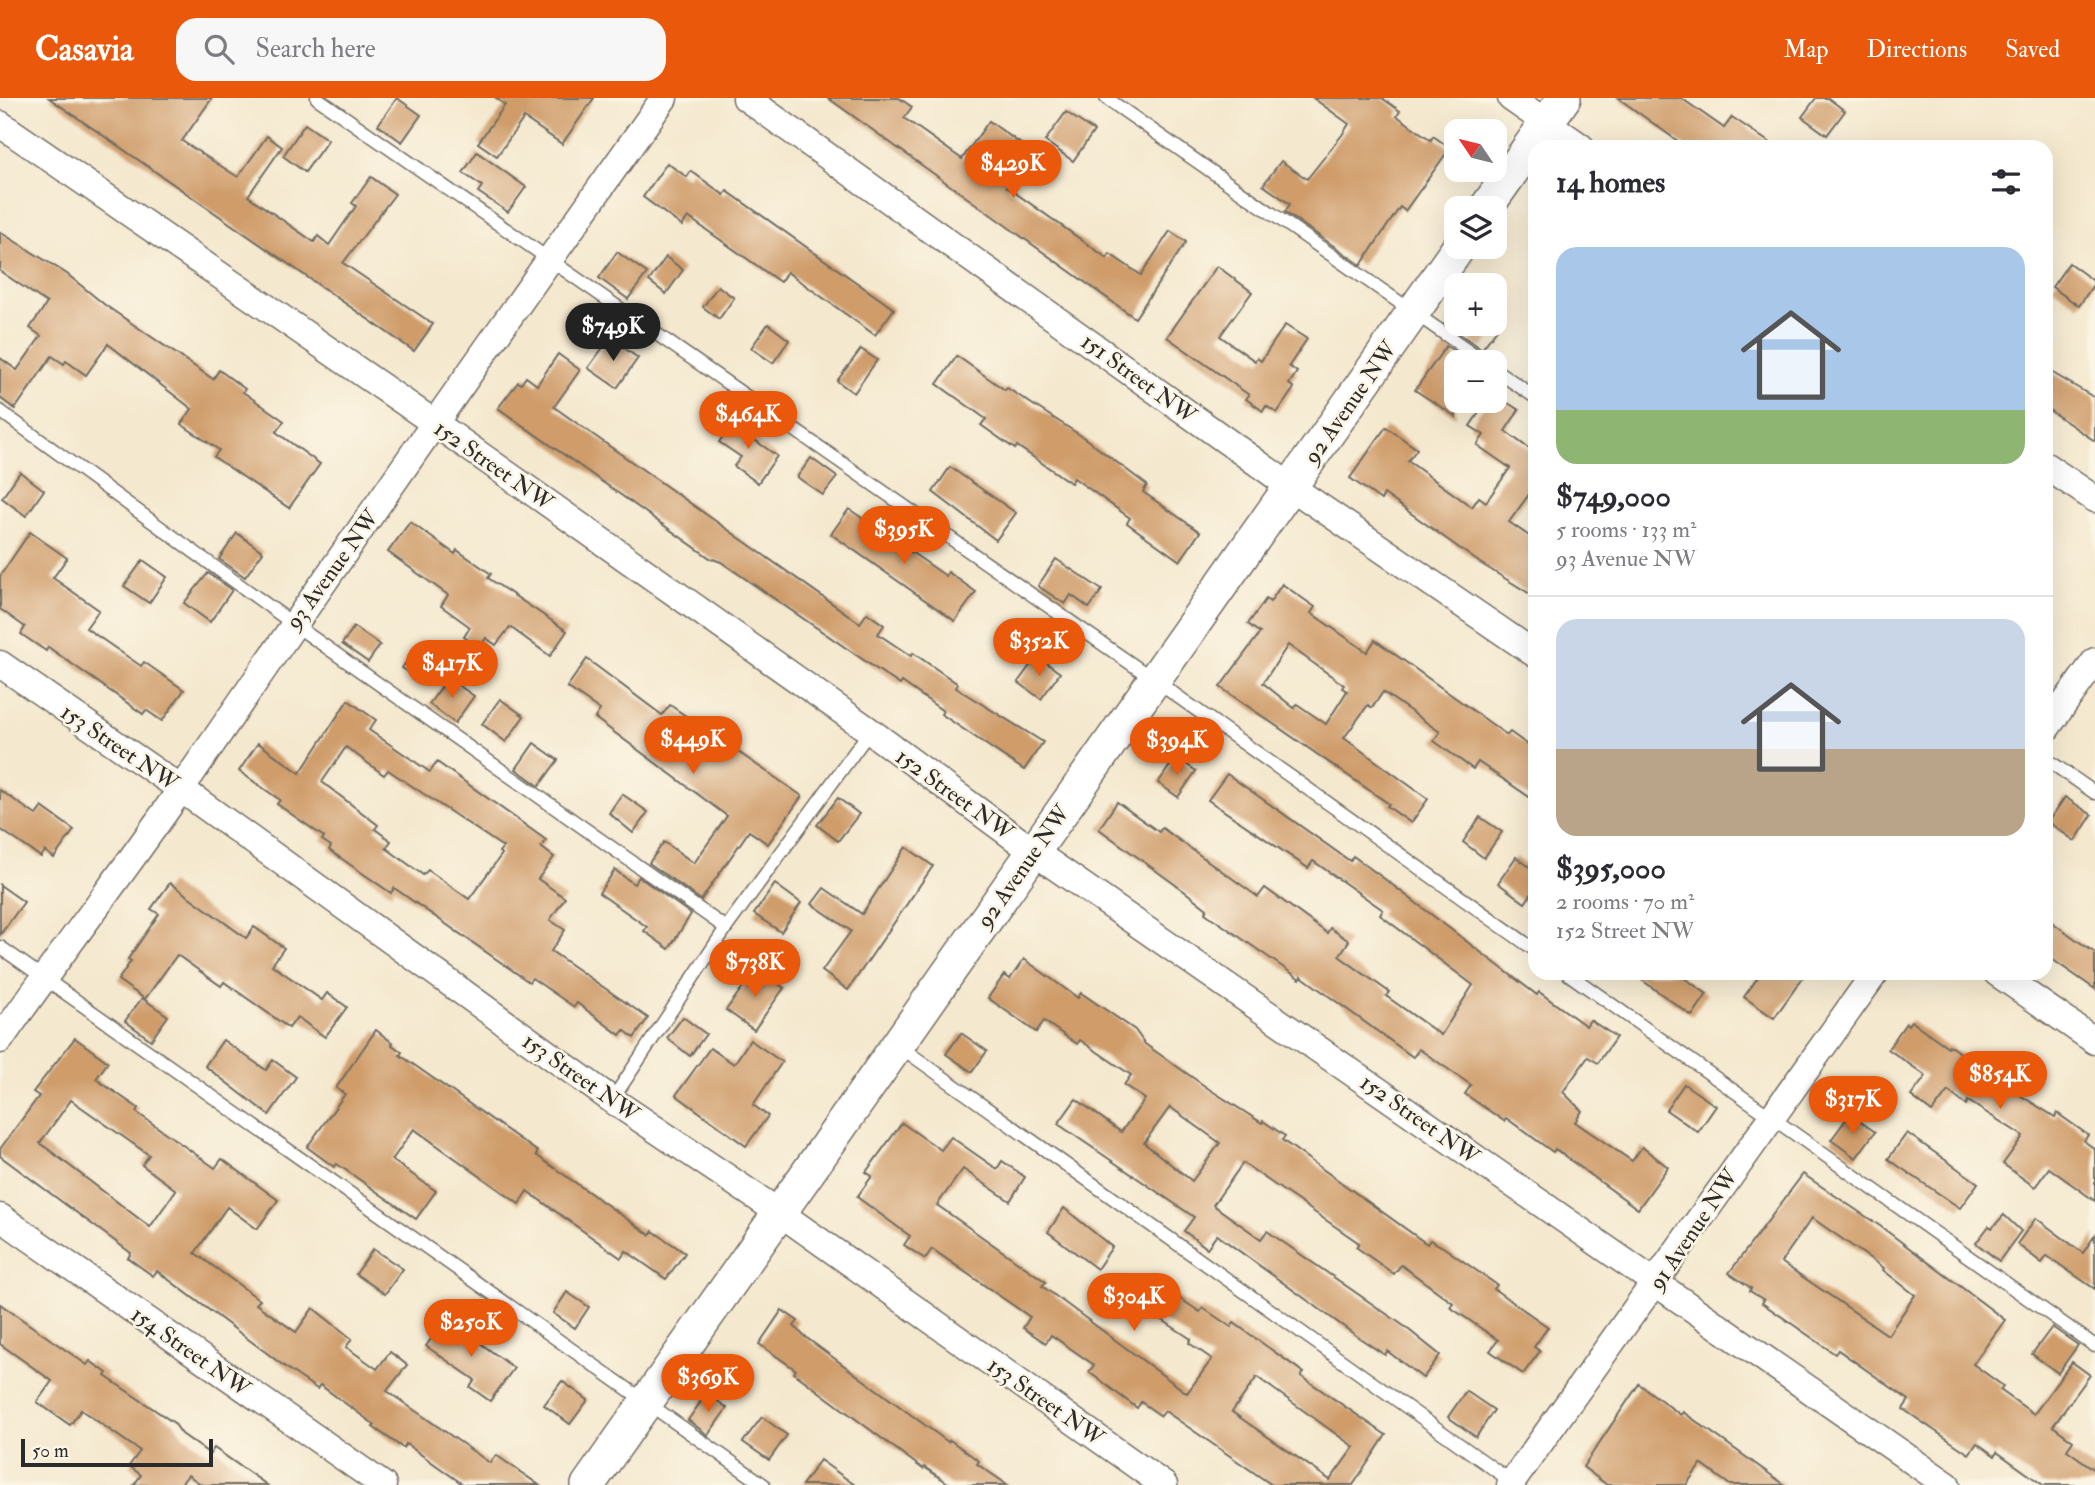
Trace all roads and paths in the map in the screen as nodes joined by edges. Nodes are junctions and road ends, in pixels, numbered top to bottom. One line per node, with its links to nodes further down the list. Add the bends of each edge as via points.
1 (317, 98): 13 (lane)
2 (664, 98): 13 (street, 93 Avenue NW)
3 (746, 98): 21 (street, 151 Street NW)
4 (1106, 98): 14 (lane)
5 (1511, 98): 6 (street)
6 (1555, 111): 8 (street); 9 (street)
7 (0, 124): 19 (street, 152 Street NW)
8 (1534, 140)
9 (1576, 140)
10 (1528, 149): 11 (street)
11 (1495, 196)
12 (1451, 259): 14 (street, 92 Avenue NW)
13 (549, 260): 19 (street, 93 Avenue NW); 27 (lane)
14 (1413, 312): 15 (lane); 21 (street, 92 Avenue NW)
15 (1468, 350)
16 (1507, 378): 17 (lane)
17 (1528, 392)
18 (0, 411): 23 (lane)
19 (436, 424): 23 (street, 93 Avenue NW); 29 (street, 152 Street NW)
20 (2053, 471): 22 (street)
21 (1291, 487): 24 (street, 151 Street NW); 27 (street, 92 Avenue NW)
22 (2095, 499)
23 (292, 623): 31 (street, 93 Avenue NW); 34 (lane)
24 (1528, 649)
25 (2095, 662): 28 (street)
26 (0, 664): 31 (street, 153 Street NW)
27 (1153, 679): 33 (street, 92 Avenue NW); 35 (lane)
28 (2053, 719)
29 (870, 731): 33 (street, 152 Street NW); 34 (lane)
30 (2053, 764): 32 (lane)
31 (181, 789): 37 (street, 93 Avenue NW); 44 (street, 153 Street NW)
32 (2095, 793)
33 (1034, 852): 43 (street, 92 Avenue NW); 48 (street, 152 Street NW)
34 (726, 928): 44 (lane)
35 (1528, 945)
36 (0, 947): 37 (lane)
37 (44, 978): 41 (street, 93 Avenue NW); 50 (lane)
38 (1577, 980): 45 (lane)
39 (1870, 980): 45 (street, 91 Avenue NW)
40 (2007, 980): 42 (street)
41 (0, 1041)
42 (2095, 1041)
43 (896, 1044): 46 (street, 92 Avenue NW); 51 (lane)
44 (612, 1100): 46 (street, 153 Street NW)
45 (1769, 1117): 48 (street, 91 Avenue NW); 49 (lane)
46 (780, 1213): 50 (street, 92 Avenue NW); 55 (street, 153 Street NW)
47 (0, 1217): 52 (street, 154 Street NW)
48 (1657, 1283): 51 (street, 91 Avenue NW); 56 (street, 152 Street NW)
49 (2095, 1346)
50 (646, 1402): 53 (street, 92 Avenue NW); 54 (lane)
51 (1513, 1484)
52 (383, 1485)
53 (588, 1485)
54 (764, 1485)
55 (1164, 1485)
56 (1947, 1485)

